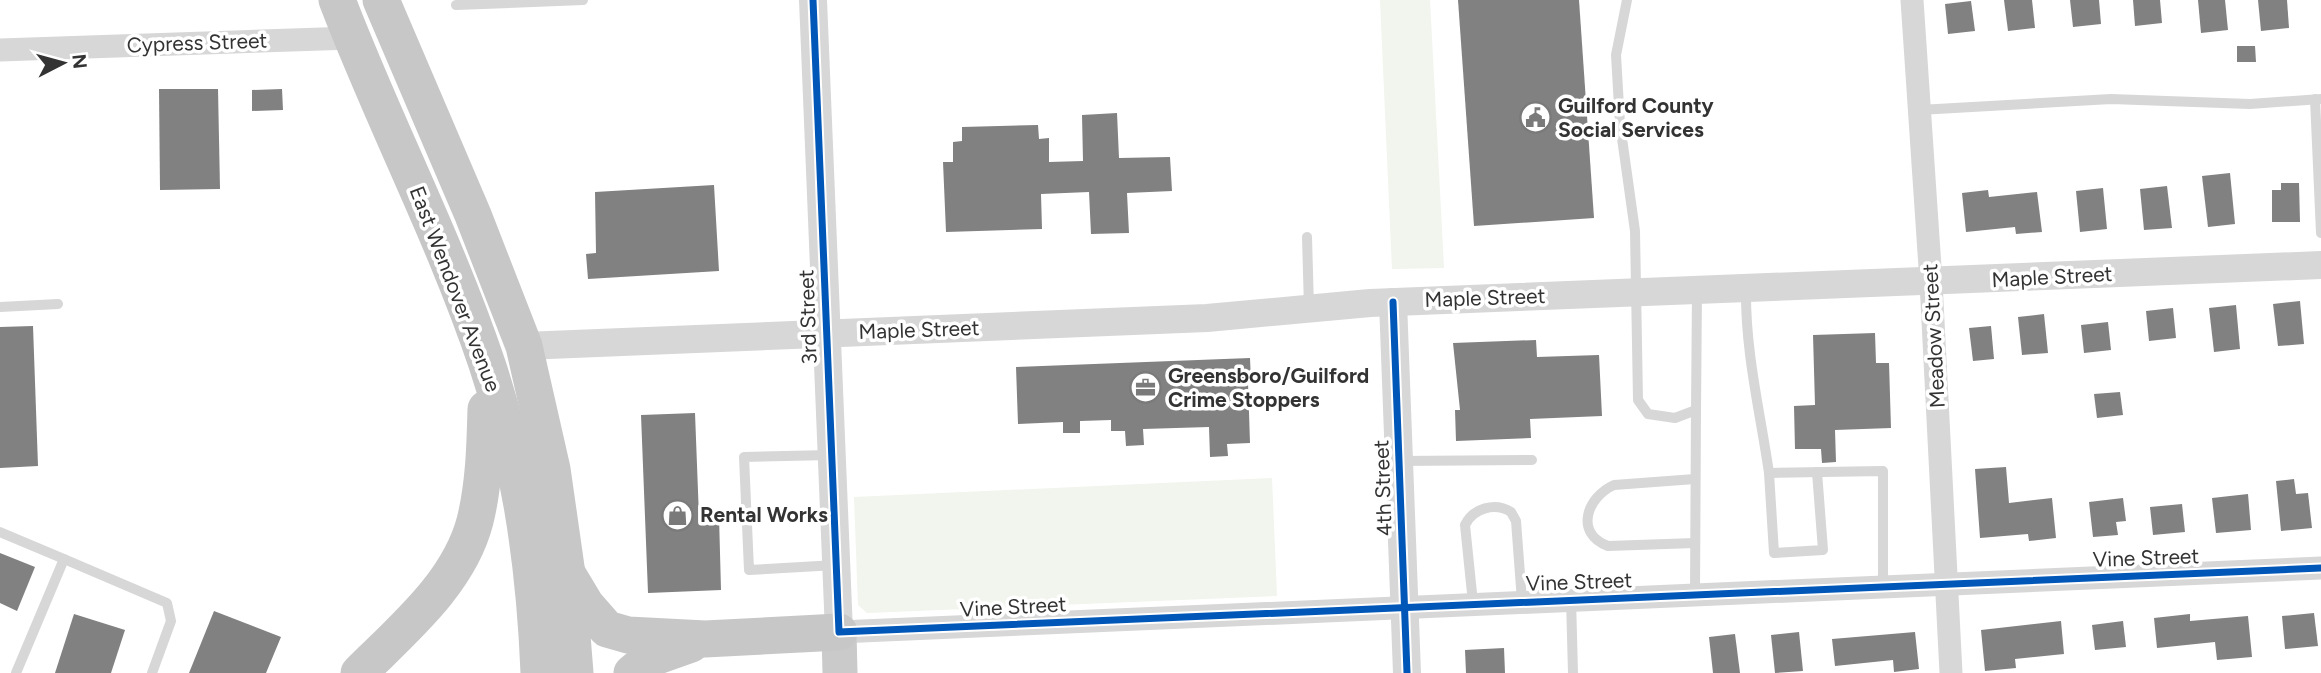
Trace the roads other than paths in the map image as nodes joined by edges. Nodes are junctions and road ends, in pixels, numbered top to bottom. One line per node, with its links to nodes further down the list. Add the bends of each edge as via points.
1 (337, 0): 8 (highway, East Wendover Avenue)
2 (381, 0): 25 (highway, East Wendover Avenue)
3 (583, 0): 7 (lane)
4 (813, 0): 24 (street, 3rd Street)
5 (1627, 0): 19 (lane, via 1616,55)
6 (1912, 0): 11 (street, Meadow Street)
7 (456, 5)
8 (352, 38): 9 (street, Cypress Street); 17 (highway, East Wendover Avenue)
9 (0, 50)
10 (2318, 99): 11 (lane, via 2250,104 2110,99); 12 (lane)
11 (1919, 110): 15 (street, Meadow Street)
12 (2321, 233)
13 (1307, 237): 23 (lane)
14 (2321, 265): 15 (street, Maple Street)
15 (1931, 282): 16 (street, Maple Street); 40 (street, Meadow Street)
16 (1746, 288): 18 (street, Maple Street); 32 (lane, via 1752,376)
17 (460, 290): 25 (highway, via 494,335); 26 (highway, East Wendover Avenue)
18 (1697, 290): 19 (street, Maple Street); 27 (lane)
19 (1636, 292): 20 (street, Maple Street); 27 (lane, via 1638,400 1642,408 1661,418 1686,416)
20 (1393, 302): 23 (street, Maple Street); 30 (street, 4th Street)
21 (58, 304): 22 (lane)
22 (0, 307)
23 (1309, 308): 24 (street, Maple Street, via 1194,318)
24 (826, 333): 25 (street, Maple Street); 28 (street, 3rd Street)
25 (524, 346): 39 (highway, East Wendover Avenue, via 552,469)
26 (488, 366): 51 (highway, via 485,457 474,523 455,566 426,605); 52 (highway, East Wendover Avenue, via 518,486)
27 (1696, 410): 33 (lane)
28 (831, 455): 37 (street, 3rd Street); 37 (lane, via 744,457 749,569)
29 (1532, 460): 30 (lane)
30 (1399, 461): 46 (street, 4th Street)
31 (1817, 472): 32 (lane); 32 (lane, via 1823,550 1774,553); 41 (lane, via 1883,471)
32 (1769, 473)
33 (1695, 479): 35 (lane); 35 (lane, via 1614,485 1593,500 1586,518 1598,542 1608,546)
34 (0, 532): 36 (lane)
35 (1695, 543): 42 (lane)
36 (64, 559): 49 (lane); 50 (lane, via 167,603 171,621)
37 (836, 565): 47 (street, 3rd Street)
38 (2321, 568): 40 (street, Vine Street)
39 (567, 574): 48 (highway, via 607,629 628,635); 53 (highway, East Wendover Avenue)
40 (1947, 584): 41 (street, Vine Street); 58 (street, Meadow Street)
41 (1883, 587): 42 (street, Vine Street)
42 (1695, 594): 43 (street, Vine Street)
43 (1571, 599): 44 (street, Vine Street); 57 (lane)
44 (1522, 601): 45 (street, Vine Street); 45 (lane, via 1516,521 1504,507 1495,507 1477,512 1465,525)
45 (1473, 603): 46 (street, Vine Street)
46 (1404, 607): 47 (street, Vine Street); 56 (street, 4th Street)
47 (839, 632): 48 (highway); 55 (main road, 3rd Street)
48 (705, 639): 54 (highway, via 649,659)
49 (16, 673)
50 (152, 673)
51 (359, 673)
52 (539, 673)
53 (575, 673)
54 (632, 673)
55 (841, 673)
56 (1407, 673)
57 (1573, 673)
58 (1951, 673)

